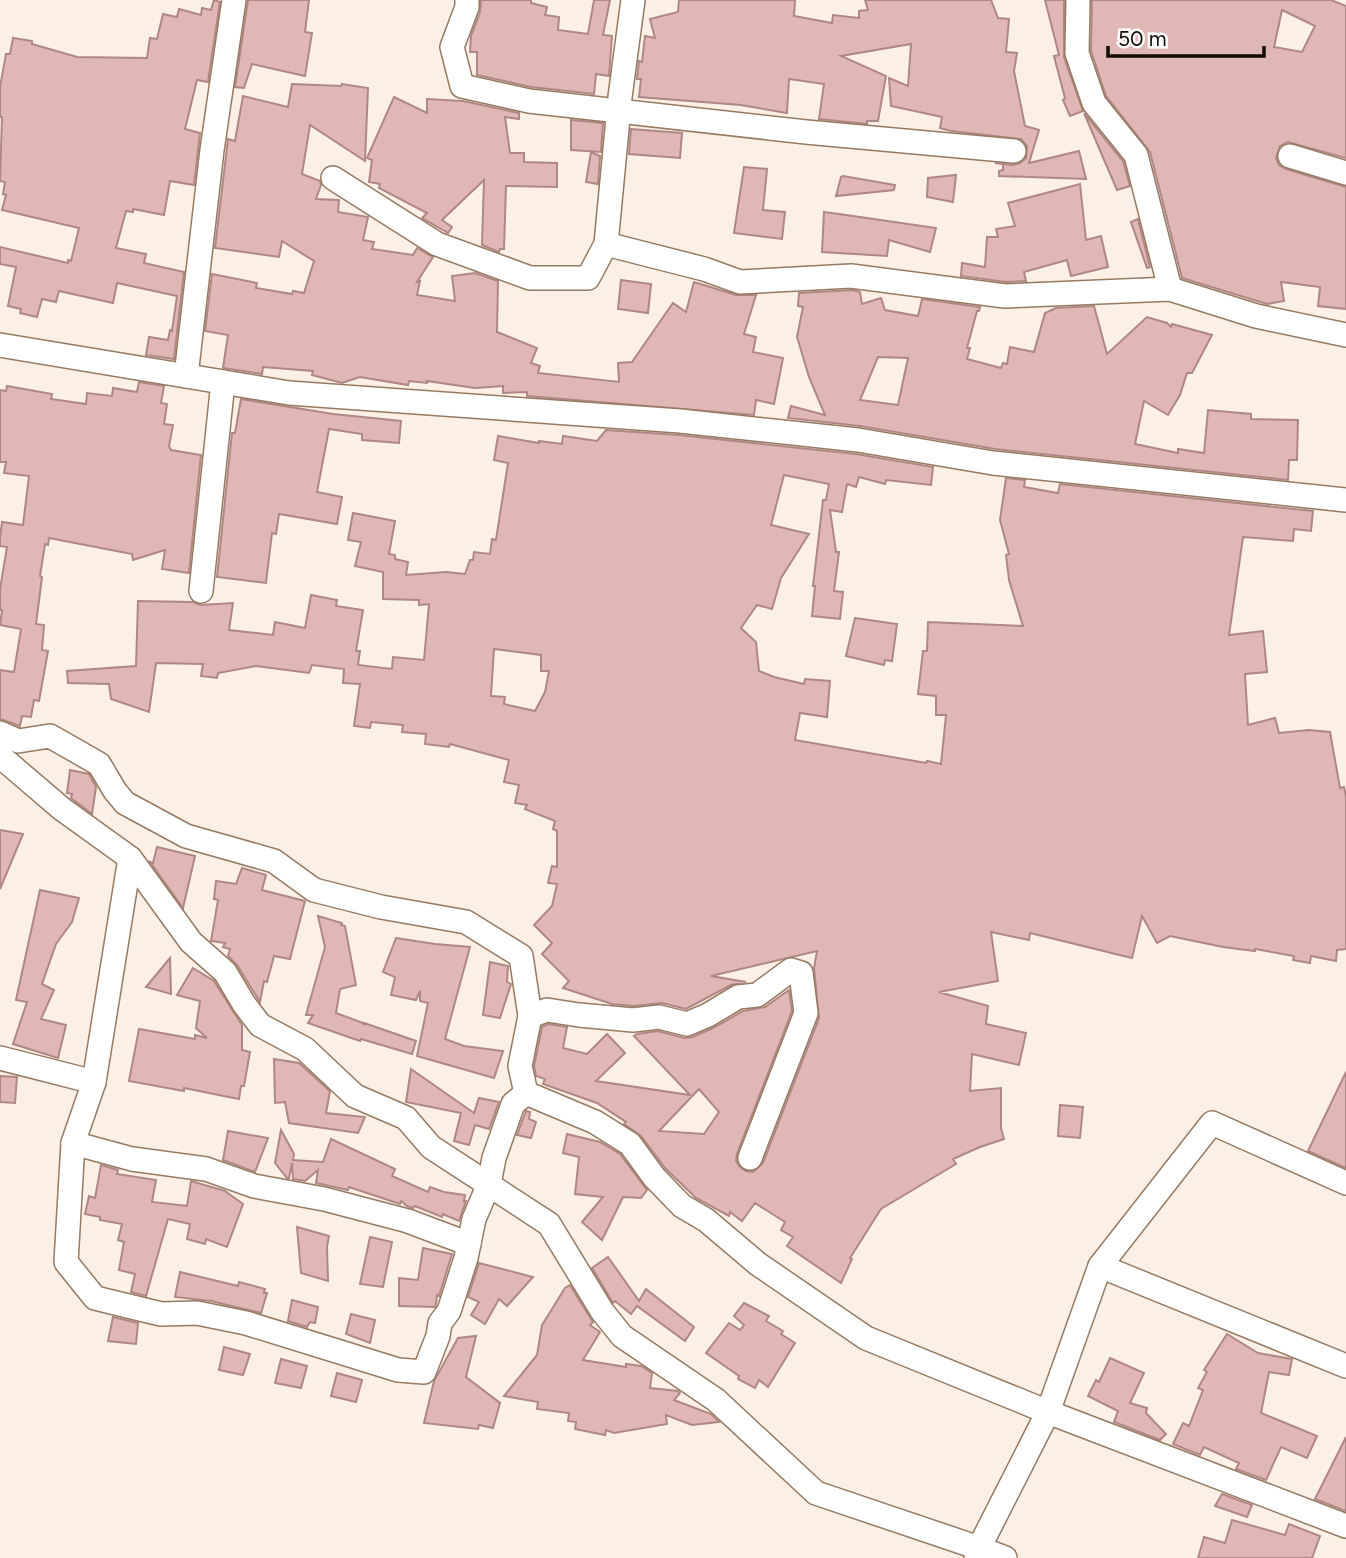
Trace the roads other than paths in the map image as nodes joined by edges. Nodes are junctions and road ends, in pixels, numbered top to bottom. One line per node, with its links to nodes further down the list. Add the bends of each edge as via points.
1 (234, 0): 14 (street)
2 (467, 0): 5 (street, via 452,47 462,86 529,101)
3 (633, 0): 5 (street)
4 (1078, 0): 11 (street, via 1077,53 1094,103 1136,155)
5 (619, 111): 6 (street); 10 (street)
6 (1014, 151)
7 (1290, 156): 8 (street)
8 (1346, 173)
9 (333, 178): 10 (street, via 437,244 530,278 588,278)
10 (606, 244): 11 (street, via 740,282 851,276 1005,296)
11 (1170, 289): 12 (street, via 1256,316)
12 (1346, 335)
13 (0, 345): 14 (street)
14 (186, 376): 15 (street)
15 (223, 382): 16 (street, via 289,393 680,421 858,440 993,463); 17 (street)
16 (1346, 500)
17 (201, 591)
18 (0, 733): 21 (street, via 18,741 50,736 99,764 125,803 186,836 274,861 314,890 466,922 522,956)
19 (0, 756): 20 (street)
20 (130, 858): 23 (street); 28 (street, via 191,942 225,972 260,1025 305,1049 355,1096 405,1118 431,1147)
21 (530, 1016): 24 (street, via 520,1066); 26 (street, via 547,1010 633,1020 659,1017 687,1024 738,997 757,995 791,970 801,973 806,1013)
22 (0, 1058): 23 (street)
23 (94, 1082): 25 (street)
24 (526, 1093): 28 (street, via 513,1104); 32 (street, via 595,1122 630,1144 682,1206 866,1338)
25 (73, 1143): 29 (street, via 324,1199 408,1221); 29 (street, via 66,1262 94,1298 161,1314 197,1313 246,1323 398,1370 425,1373)
26 (750, 1158)
27 (1346, 1183): 30 (street, via 1212,1123)
28 (489, 1184): 29 (street); 34 (street, via 549,1224 622,1336 716,1400 816,1493)
29 (469, 1244)
30 (1100, 1266): 31 (street); 32 (street)
31 (1346, 1366)
32 (1048, 1412): 33 (street); 34 (street)
33 (1346, 1526)
34 (977, 1553): 35 (street)
35 (1005, 1558)

